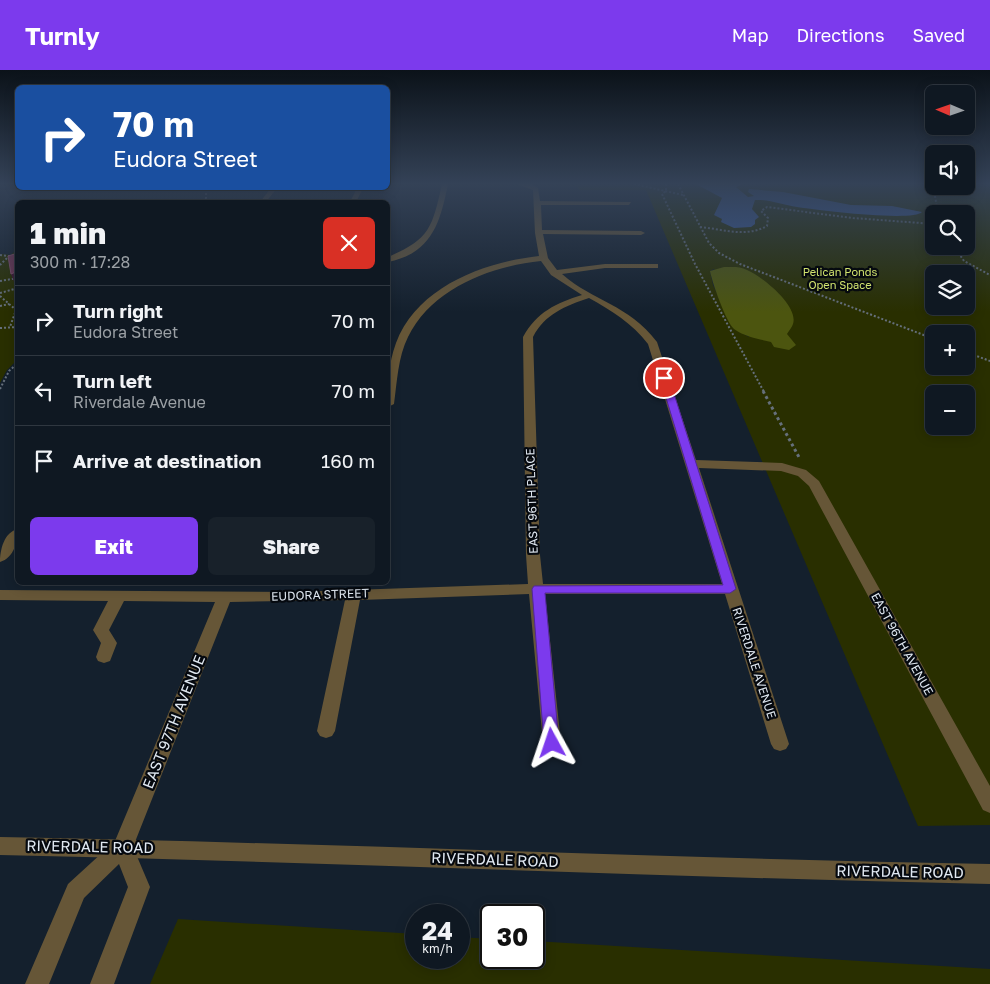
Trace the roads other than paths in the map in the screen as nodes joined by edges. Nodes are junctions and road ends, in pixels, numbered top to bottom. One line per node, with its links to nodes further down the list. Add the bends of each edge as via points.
1 (435, 227): 6 (street, via 419,244)
2 (539, 227): 3 (street, RIVERDALE AVENUE)
3 (540, 232): 4 (street); 5 (street, RIVERDALE AVENUE)
4 (640, 232)
5 (543, 258): 8 (street, RIVERDALE AVENUE); 10 (street, via 520,260 478,274 424,308 401,340)
6 (390, 259)
7 (655, 266): 8 (street, via 604,266)
8 (554, 273): 9 (street, RIVERDALE AVENUE)
9 (590, 295): 11 (street, RIVERDALE AVENUE, via 622,312 648,336); 14 (street, EAST 96TH PLACE, via 546,312 528,336 533,555)
10 (390, 394)
11 (691, 464): 15 (street, RIVERDALE AVENUE); 24 (street, EAST 96TH AVENUE, via 782,467 802,473 814,484)
12 (15, 537): 13 (street)
13 (0, 557)
14 (538, 589): 15 (street, EUDORA STREET); 17 (street, EUDORA STREET); 22 (street, EAST 96TH PLACE)
15 (730, 589): 23 (street, RIVERDALE AVENUE)
16 (124, 591): 18 (street, EUDORA STREET); 19 (street, EUDORA STREET); 20 (street, via 101,630 109,643)
17 (350, 591): 19 (street, EUDORA STREET, via 294,597); 21 (street)
18 (0, 595)
19 (225, 596): 26 (street, EAST 97TH AVENUE)
20 (104, 657)
21 (326, 731)
22 (552, 743)
23 (780, 744)
24 (990, 804)
25 (0, 846): 26 (street, RIVERDALE ROAD)
26 (123, 847): 27 (street, RIVERDALE ROAD, via 728,869); 28 (street, EAST 97TH AVENUE, via 76,891); 29 (street, via 139,886)
27 (990, 874)
28 (37, 984)
29 (102, 984)

